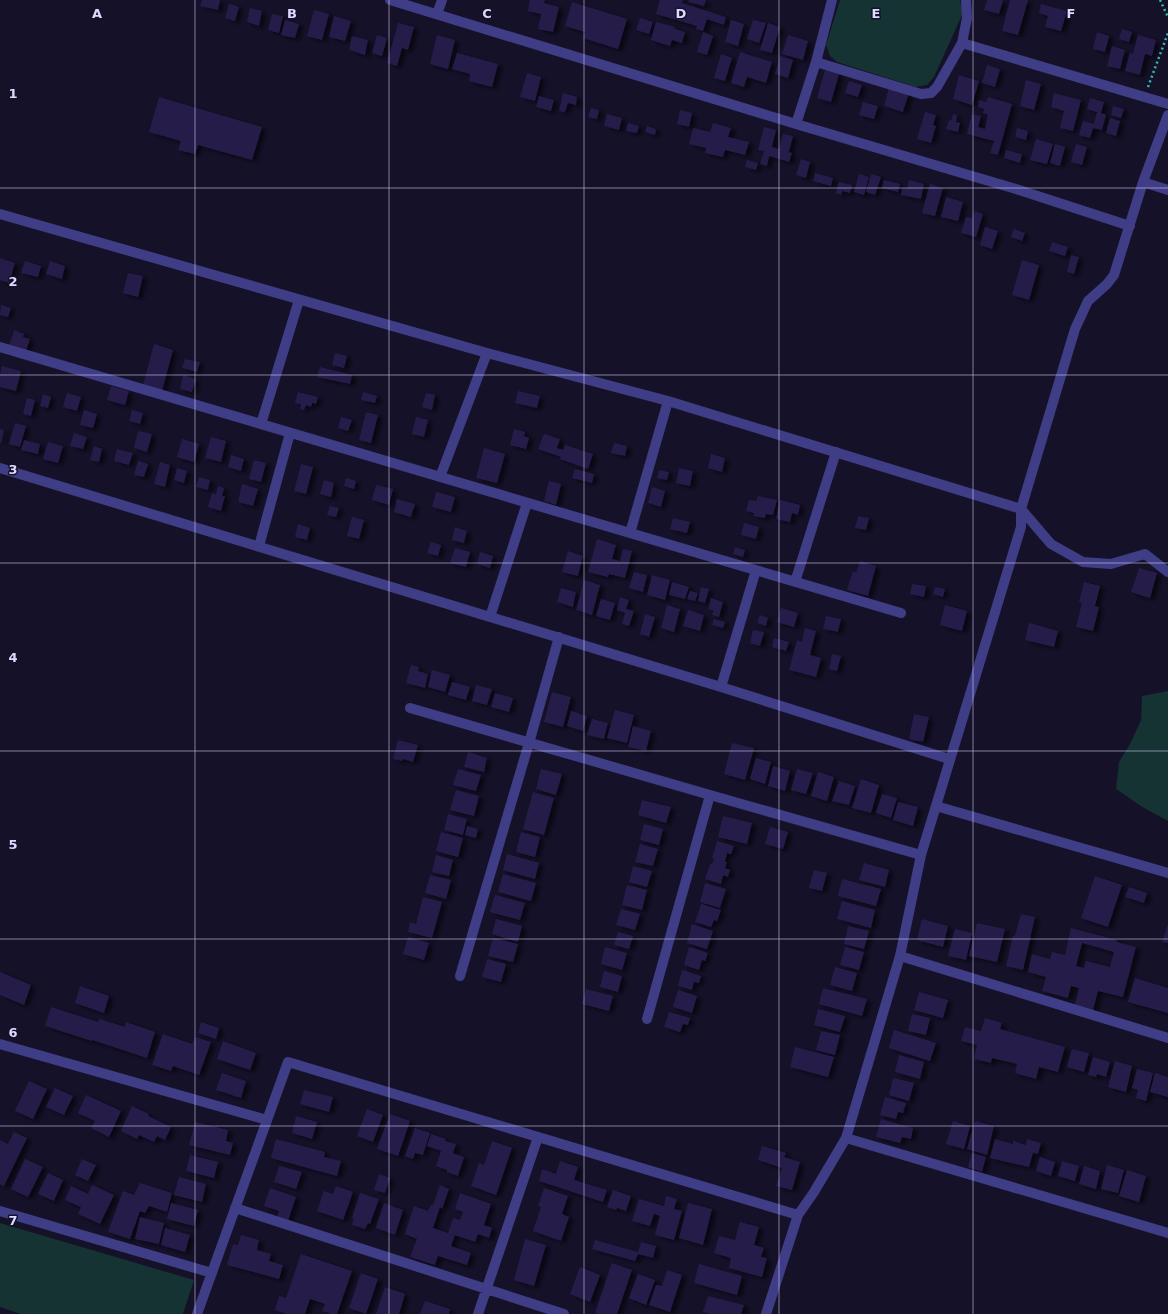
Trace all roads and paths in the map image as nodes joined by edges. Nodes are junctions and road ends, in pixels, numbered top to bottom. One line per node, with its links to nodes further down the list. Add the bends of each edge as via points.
1 (390, 0): 6 (street)
2 (442, 0): 6 (street)
3 (831, 0): 10 (street)
4 (966, 0): 9 (street, via 967,18)
5 (1160, 0): 7 (path)
6 (437, 14): 14 (street)
7 (1168, 17)
8 (1168, 33): 11 (path)
9 (962, 43): 10 (street, via 931,93 921,94); 11 (street)
10 (816, 62): 14 (street)
11 (1145, 97): 12 (street)
12 (1168, 104)
13 (1168, 115): 15 (street)
14 (796, 124): 18 (street, via 1016,189)
15 (1144, 182): 16 (street); 18 (street)
16 (1168, 190)
17 (0, 214): 19 (street)
18 (1130, 226): 29 (street, via 1114,275 1088,301 1075,329)
19 (299, 300): 21 (street); 23 (street)
20 (0, 347): 23 (street)
21 (487, 353): 22 (street); 27 (street)
22 (668, 401): 25 (street); 30 (street)
23 (261, 424): 24 (street)
24 (290, 433): 27 (street); 31 (street)
25 (836, 452): 29 (street); 34 (street)
26 (0, 468): 31 (street)
27 (440, 477): 28 (street)
28 (527, 503): 30 (street); 36 (street)
29 (1021, 509): 33 (street, via 1051,544 1083,562 1111,564 1145,554); 41 (street, via 1021,527)
30 (630, 533): 32 (street)
31 (259, 546): 36 (street)
32 (756, 570): 34 (street); 38 (street)
33 (1168, 572)
34 (795, 582): 35 (street)
35 (901, 613)
36 (490, 617): 37 (street)
37 (558, 637): 38 (street); 40 (street)
38 (721, 686): 41 (street)
39 (410, 708): 40 (street)
40 (529, 743): 42 (street); 47 (street)
41 (949, 759): 43 (street)
42 (710, 795): 44 (street); 48 (street)
43 (936, 806): 44 (street); 45 (street)
44 (921, 855): 46 (street)
45 (1168, 873)
46 (900, 956): 49 (street); 53 (street)
47 (460, 976)
48 (647, 1019)
49 (1168, 1038)
50 (0, 1044): 51 (street)
51 (267, 1120): 52 (street, via 288,1062); 54 (street)
52 (538, 1137): 56 (street); 59 (street)
53 (846, 1138): 56 (street); 57 (street)
54 (235, 1208): 58 (street); 59 (street)
55 (0, 1211): 58 (street)
56 (798, 1215): 63 (street)
57 (1168, 1233)
58 (212, 1273): 60 (street)
59 (487, 1289): 61 (street); 62 (street)
60 (197, 1314)
61 (478, 1314)
62 (564, 1314)
63 (766, 1314)

